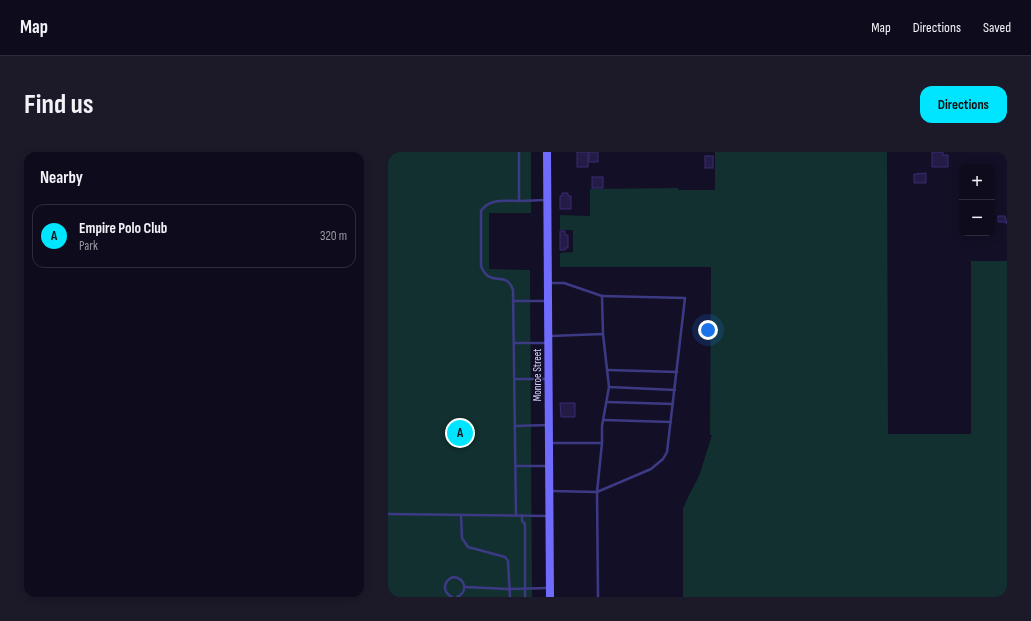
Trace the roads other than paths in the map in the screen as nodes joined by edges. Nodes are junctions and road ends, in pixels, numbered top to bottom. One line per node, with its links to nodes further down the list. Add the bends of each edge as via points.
1 (519, 152): 4 (lane)
2 (547, 152): 3 (main road, Monroe Street)
3 (548, 200): 4 (lane); 5 (main road, Monroe Street)
4 (519, 201): 7 (lane, via 490,202 481,211 481,266 487,277 505,280 512,285)
5 (548, 283): 6 (lane, via 564,283); 8 (main road, Monroe Street)
6 (602, 296): 9 (lane); 13 (lane, via 685,298)
7 (514, 301): 8 (lane); 11 (lane)
8 (548, 301): 10 (main road, Monroe Street)
9 (603, 334): 10 (lane); 12 (lane)
10 (548, 339): 11 (lane); 15 (main road, Monroe Street)
11 (514, 343): 14 (lane)
12 (608, 370): 13 (lane); 16 (lane)
13 (677, 372): 17 (lane)
14 (514, 379): 15 (lane); 23 (lane)
15 (548, 379): 22 (main road, Monroe Street)
16 (609, 386): 17 (lane); 18 (lane)
17 (675, 390): 19 (lane)
18 (607, 402): 19 (lane); 20 (lane)
19 (673, 404): 21 (lane)
20 (604, 420): 21 (lane); 25 (lane)
21 (671, 422): 29 (lane, via 667,452 657,464 644,474)
22 (549, 425): 23 (lane); 24 (main road, Monroe Street)
23 (515, 426): 26 (lane)
24 (549, 443): 25 (lane); 27 (main road, Monroe Street)
25 (602, 443): 29 (lane)
26 (516, 466): 27 (lane); 32 (lane)
27 (549, 466): 28 (main road, Monroe Street)
28 (549, 491): 29 (lane); 34 (main road, Monroe Street)
29 (597, 492): 44 (lane)
30 (388, 514): 31 (lane)
31 (461, 515): 32 (lane); 38 (lane, via 462,538 468,546 505,557 508,561)
32 (516, 515): 33 (lane)
33 (522, 515): 34 (lane); 36 (lane, via 525,524)
34 (549, 516): 37 (main road, Monroe Street)
35 (465, 587): 38 (lane); 39 (lane, via 460,579 450,579 445,584 445,590); 40 (lane, via 463,593)
36 (525, 588): 37 (lane); 38 (lane); 42 (lane)
37 (550, 588): 43 (main road, Monroe Street)
38 (509, 589): 41 (lane)
39 (452, 597)
40 (457, 597)
41 (510, 597)
42 (525, 597)
43 (550, 597)
44 (598, 597)

